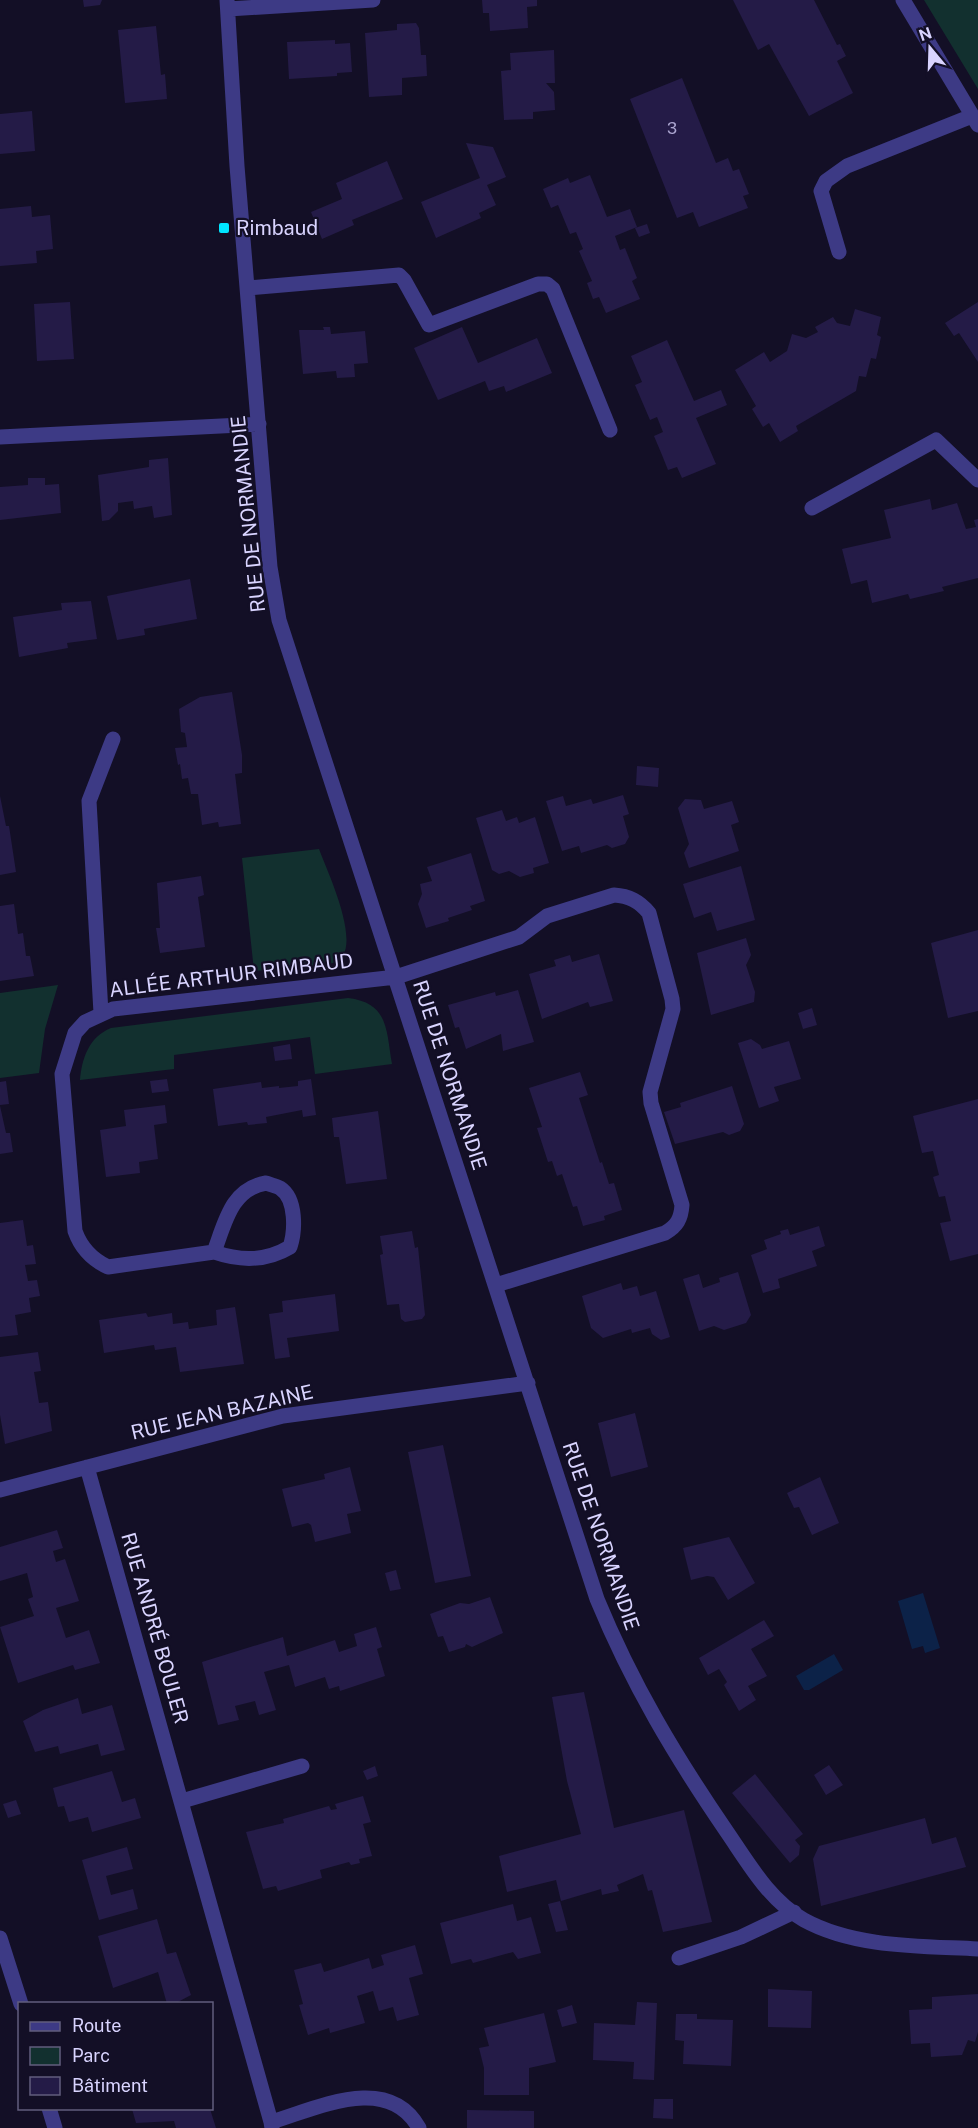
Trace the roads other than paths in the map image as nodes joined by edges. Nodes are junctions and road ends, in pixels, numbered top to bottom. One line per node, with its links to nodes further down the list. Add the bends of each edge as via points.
1 (373, 0): 3 (street)
2 (903, 0): 5 (street)
3 (354, 1): 4 (street)
4 (227, 5): 7 (street, RUE DE NORMANDIE)
5 (975, 121): 6 (street, via 847,166 826,181 820,191)
6 (839, 252)
7 (249, 288): 8 (street, RUE DE NORMANDIE); 9 (street, via 399,275 429,325 547,284 553,289)
8 (260, 424): 10 (street); 14 (street, RUE DE NORMANDIE, via 270,567 279,620)
9 (610, 430)
10 (0, 437)
11 (978, 480): 12 (street, via 936,440)
12 (812, 508)
13 (113, 739): 15 (street, via 90,801)
14 (396, 977): 15 (street, ALLÉE ARTHUR RIMBAUD); 17 (street, RUE DE NORMANDIE); 17 (street, ALLÉE ARTHUR RIMBAUD, via 519,937 547,916 614,895 633,899 649,913 673,1010 650,1092 682,1205 679,1221 665,1233)
15 (102, 1013): 16 (street, ALLÉE ARTHUR RIMBAUD, via 75,1033 62,1074 79,1242 96,1262 108,1267)
16 (214, 1252): 16 (street, ALLÉE ARTHUR RIMBAUD, via 234,1259 254,1259 278,1255 290,1248 294,1234 292,1215 281,1188 267,1183 252,1185 236,1199)
17 (496, 1285): 18 (street, RUE DE NORMANDIE)
18 (528, 1383): 19 (street, RUE JEAN BAZAINE, via 283,1416); 23 (street, RUE DE NORMANDIE, via 580,1554 622,1660 686,1772 762,1883)
19 (87, 1467): 20 (street, RUE JEAN BAZAINE); 22 (street, RUE ANDRÉ BOULER)
20 (0, 1491)
21 (302, 1766): 22 (street)
22 (182, 1801): 29 (street, RUE ANDRÉ BOULER)
23 (794, 1912): 25 (street, RUE DE NORMANDIE, via 805,1920 856,1937); 26 (street, via 741,1937)
24 (0, 1938): 27 (street)
25 (978, 1949)
26 (679, 1958)
27 (20, 2002)
28 (49, 2110): 30 (street)
29 (271, 2125): 31 (street, via 358,2097 377,2097 404,2110)
30 (55, 2128)
31 (419, 2128)

